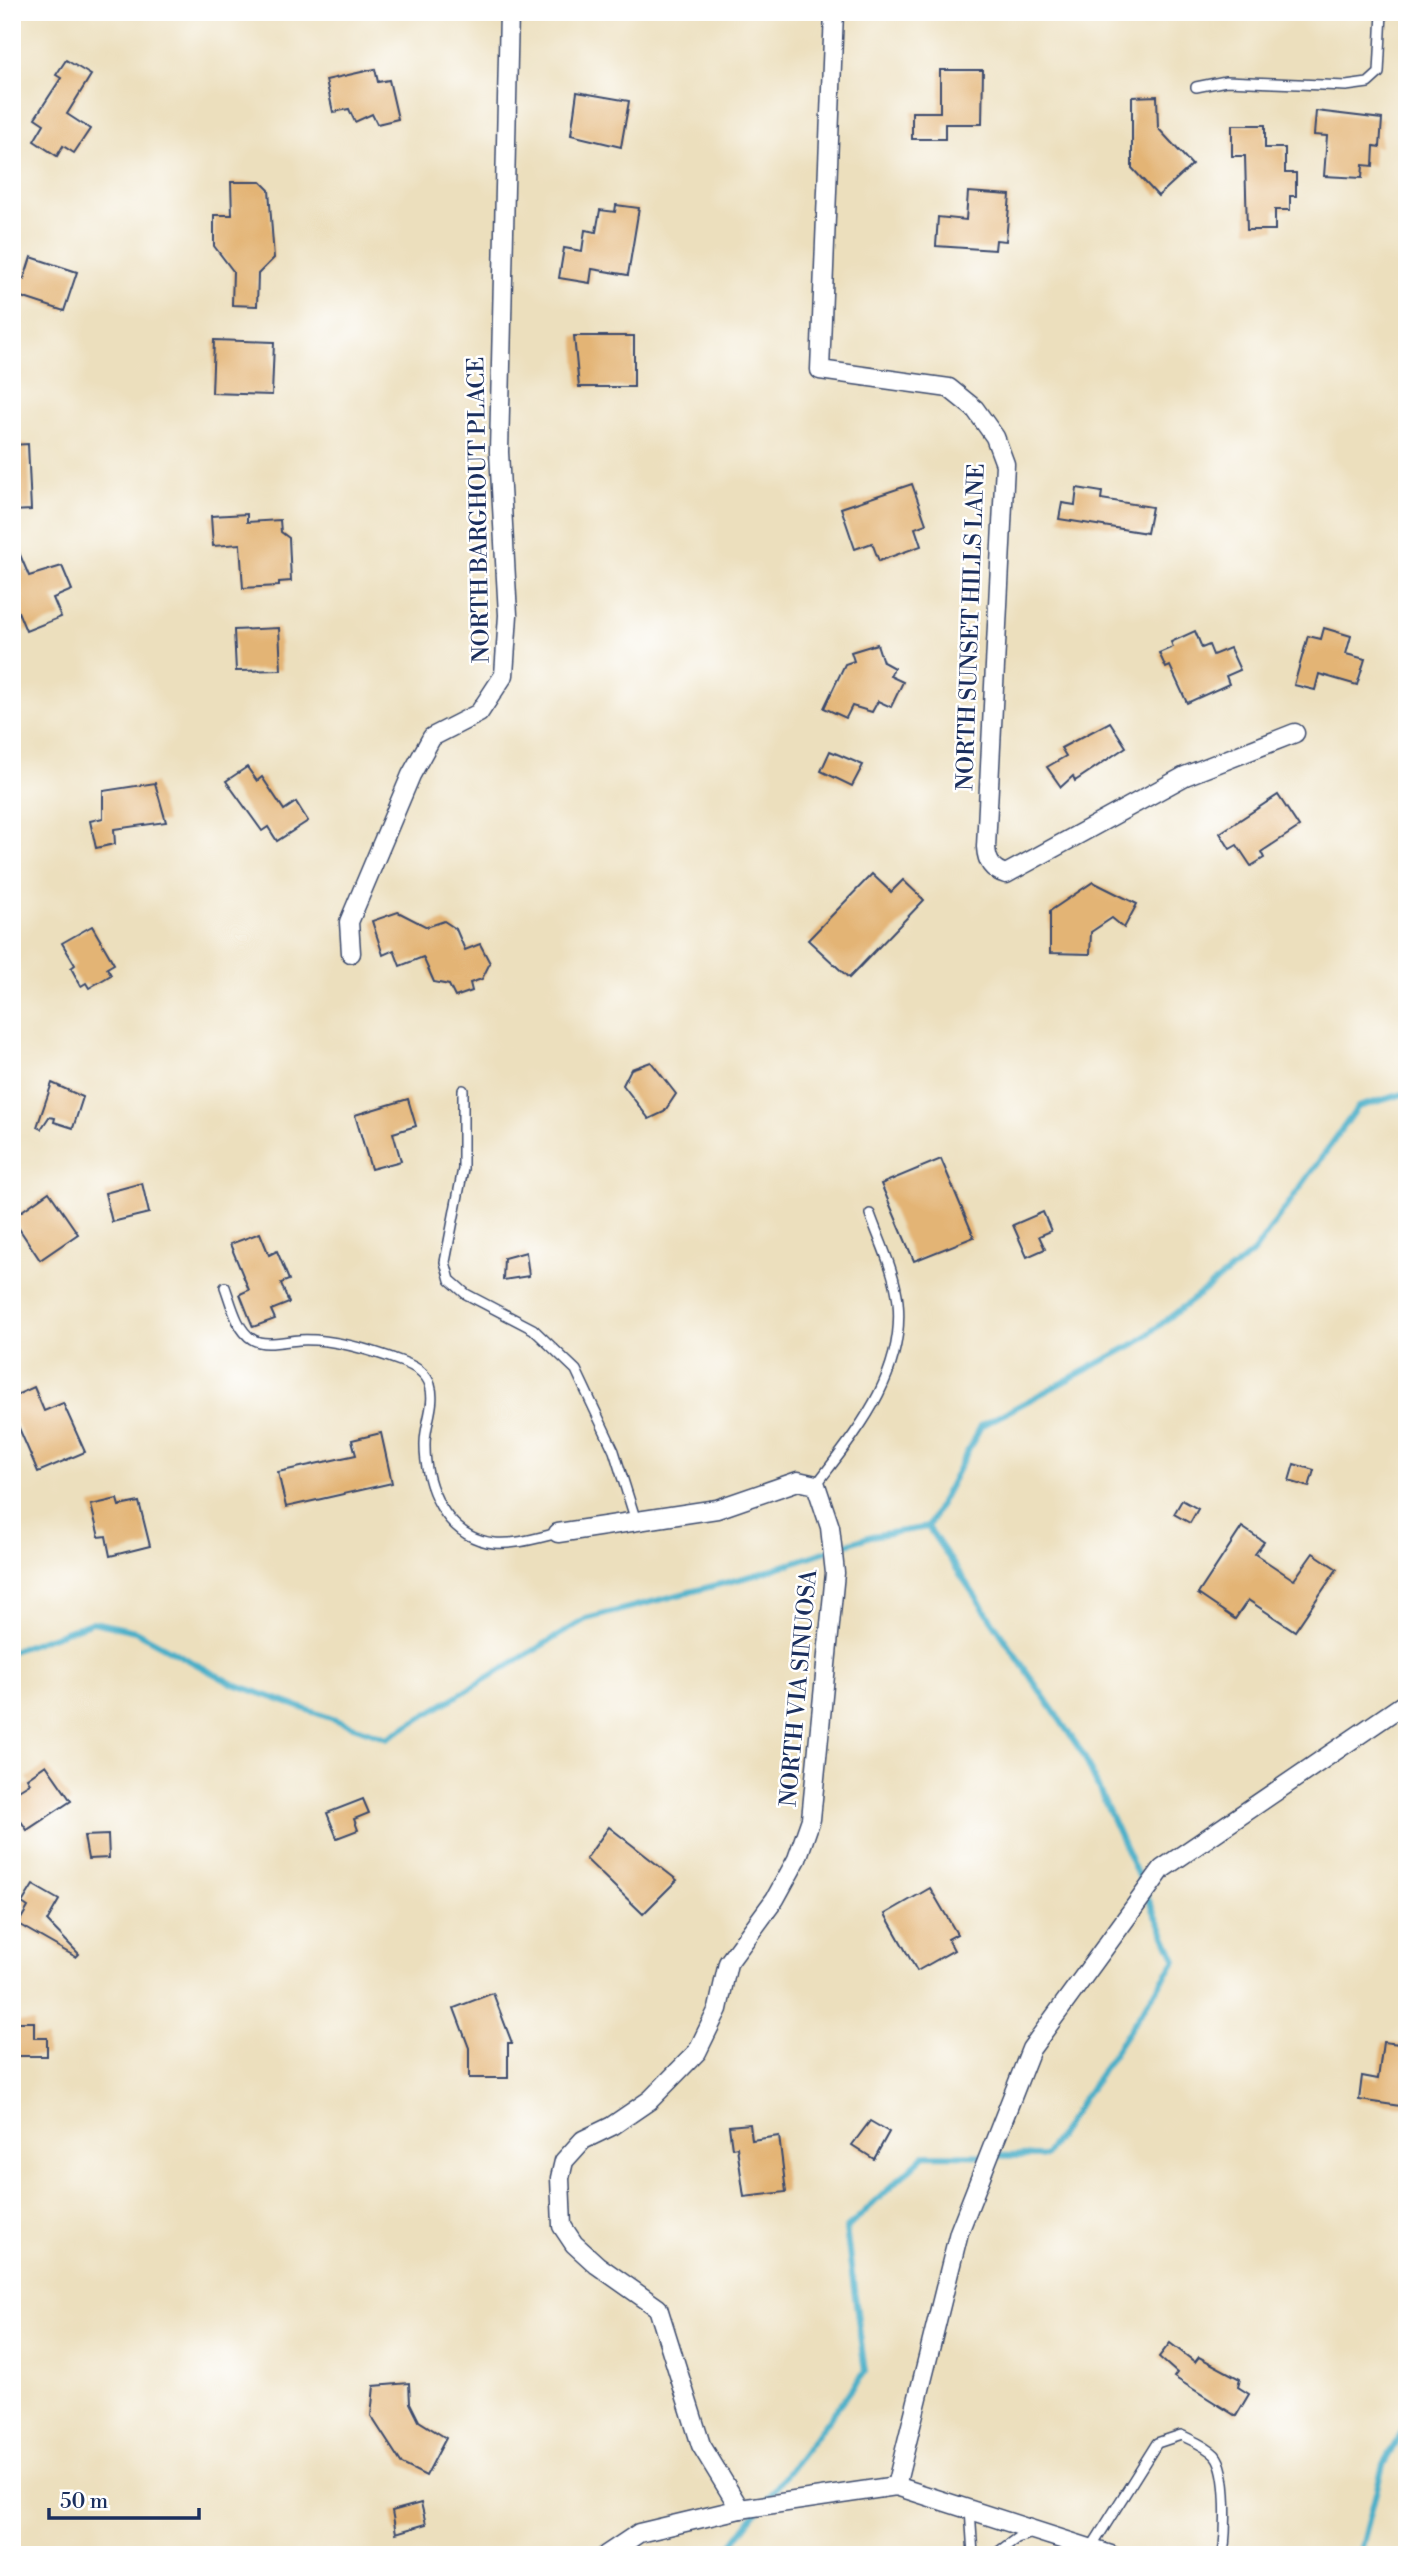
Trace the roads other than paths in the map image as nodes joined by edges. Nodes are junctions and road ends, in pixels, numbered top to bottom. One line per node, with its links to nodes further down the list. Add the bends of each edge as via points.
1 (509, 12): 6 (street, NORTH BARGHOUT PLACE, via 499,442 508,615 504,675 479,713 432,737 411,775 349,922)
2 (834, 12): 5 (street, NORTH SUNSET HILLS LANE, via 820,370 949,388 975,409 995,437 1005,464 986,847 990,864 1006,874 1185,776)
3 (1382, 12): 4 (lane, via 1378,73 1368,83 1226,81)
4 (1196, 87)
5 (1295, 733)
6 (351, 953)
7 (463, 1090): 11 (lane, via 463,1169 445,1262 450,1280 533,1329 576,1370 614,1451)
8 (870, 1214): 10 (lane, via 898,1303 893,1356 875,1406)
9 (225, 1287): 12 (lane, via 241,1327 259,1343 323,1340 404,1362 427,1377 431,1388 424,1441 426,1472 443,1512 456,1523 491,1542)
10 (816, 1485): 11 (street, via 799,1481 717,1509); 15 (street, NORTH VIA SINUOSA, via 830,1527 835,1573 811,1819 804,1839 775,1899 728,1963 718,2009 697,2052 650,2101 583,2140 564,2161 560,2178 562,2226 574,2244 597,2266 658,2308 701,2445)
11 (636, 1521): 12 (street)
12 (558, 1533)
13 (1407, 1702): 14 (street, via 1162,1869 1031,2049 959,2232)
14 (896, 2486): 15 (street); 16 (street)
15 (740, 2509): 19 (street, via 639,2533)
16 (970, 2509): 17 (street); 20 (lane)
17 (1039, 2531): 18 (street); 21 (lane, via 1017,2538)
18 (1091, 2548): 22 (street); 23 (lane, via 1157,2442 1181,2435 1205,2446 1217,2458 1226,2532)
19 (606, 2555)
20 (972, 2555)
21 (994, 2555)
22 (1111, 2555)
23 (1223, 2555)

